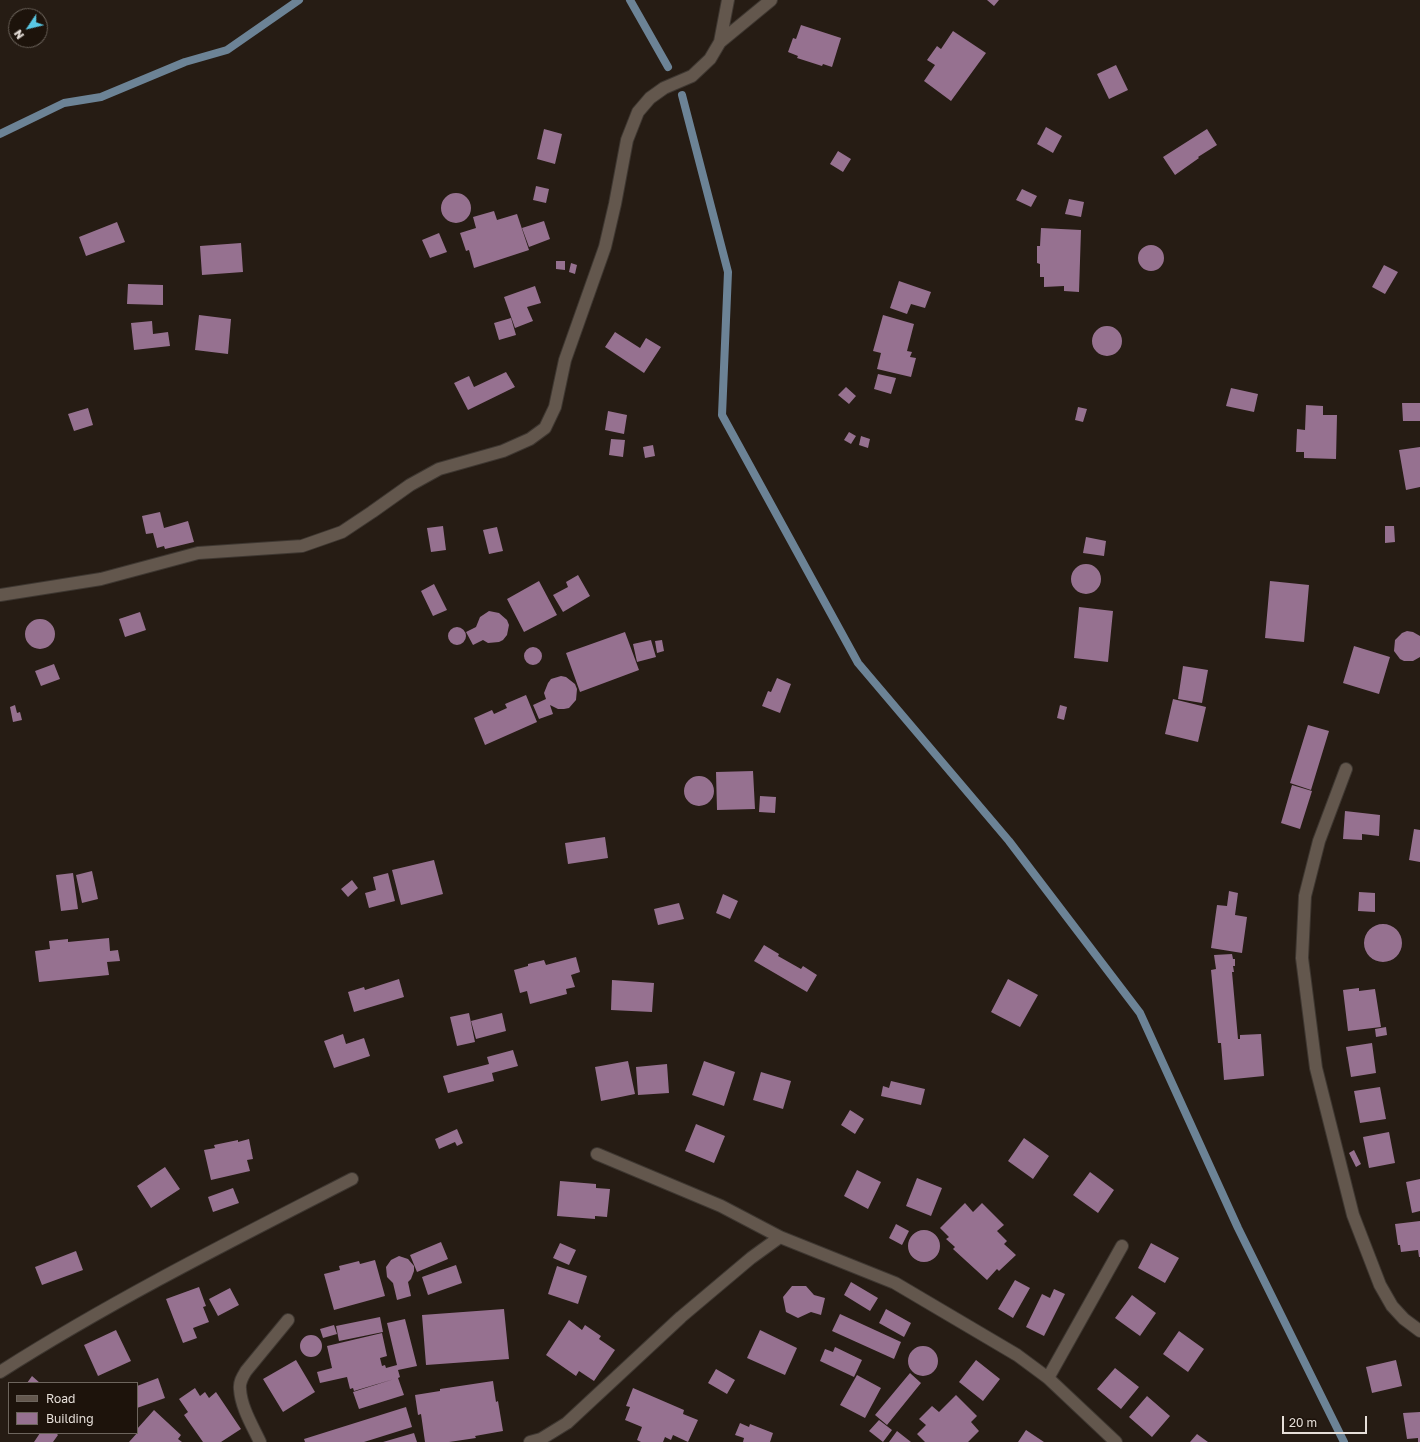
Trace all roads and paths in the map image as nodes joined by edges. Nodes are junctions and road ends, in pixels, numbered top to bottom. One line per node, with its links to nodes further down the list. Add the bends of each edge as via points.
1 (728, 0): 3 (street)
2 (770, 0): 3 (street)
3 (720, 42): 4 (street, via 710,59 692,76 664,88 650,98 638,112 627,140 605,247 565,360 555,406 545,428 530,439 503,451 439,469 410,485 342,532 302,546 198,553 101,578)
4 (0, 595)
5 (1346, 768): 11 (street, via 1318,841 1305,896 1302,958 1316,1068 1353,1215 1380,1286 1392,1306)
6 (597, 1154): 8 (street, via 721,1206)
7 (352, 1179): 12 (street, via 171,1272)
8 (780, 1237): 13 (street, via 895,1283 1017,1354); 15 (street, via 681,1317 567,1423 541,1439)
9 (1122, 1246): 13 (street)
10 (288, 1320): 14 (street, via 241,1379 239,1388 244,1410)
11 (1420, 1331)
12 (0, 1372)
13 (1048, 1378): 16 (street)
14 (260, 1442)
15 (530, 1442)
16 (1116, 1442)

